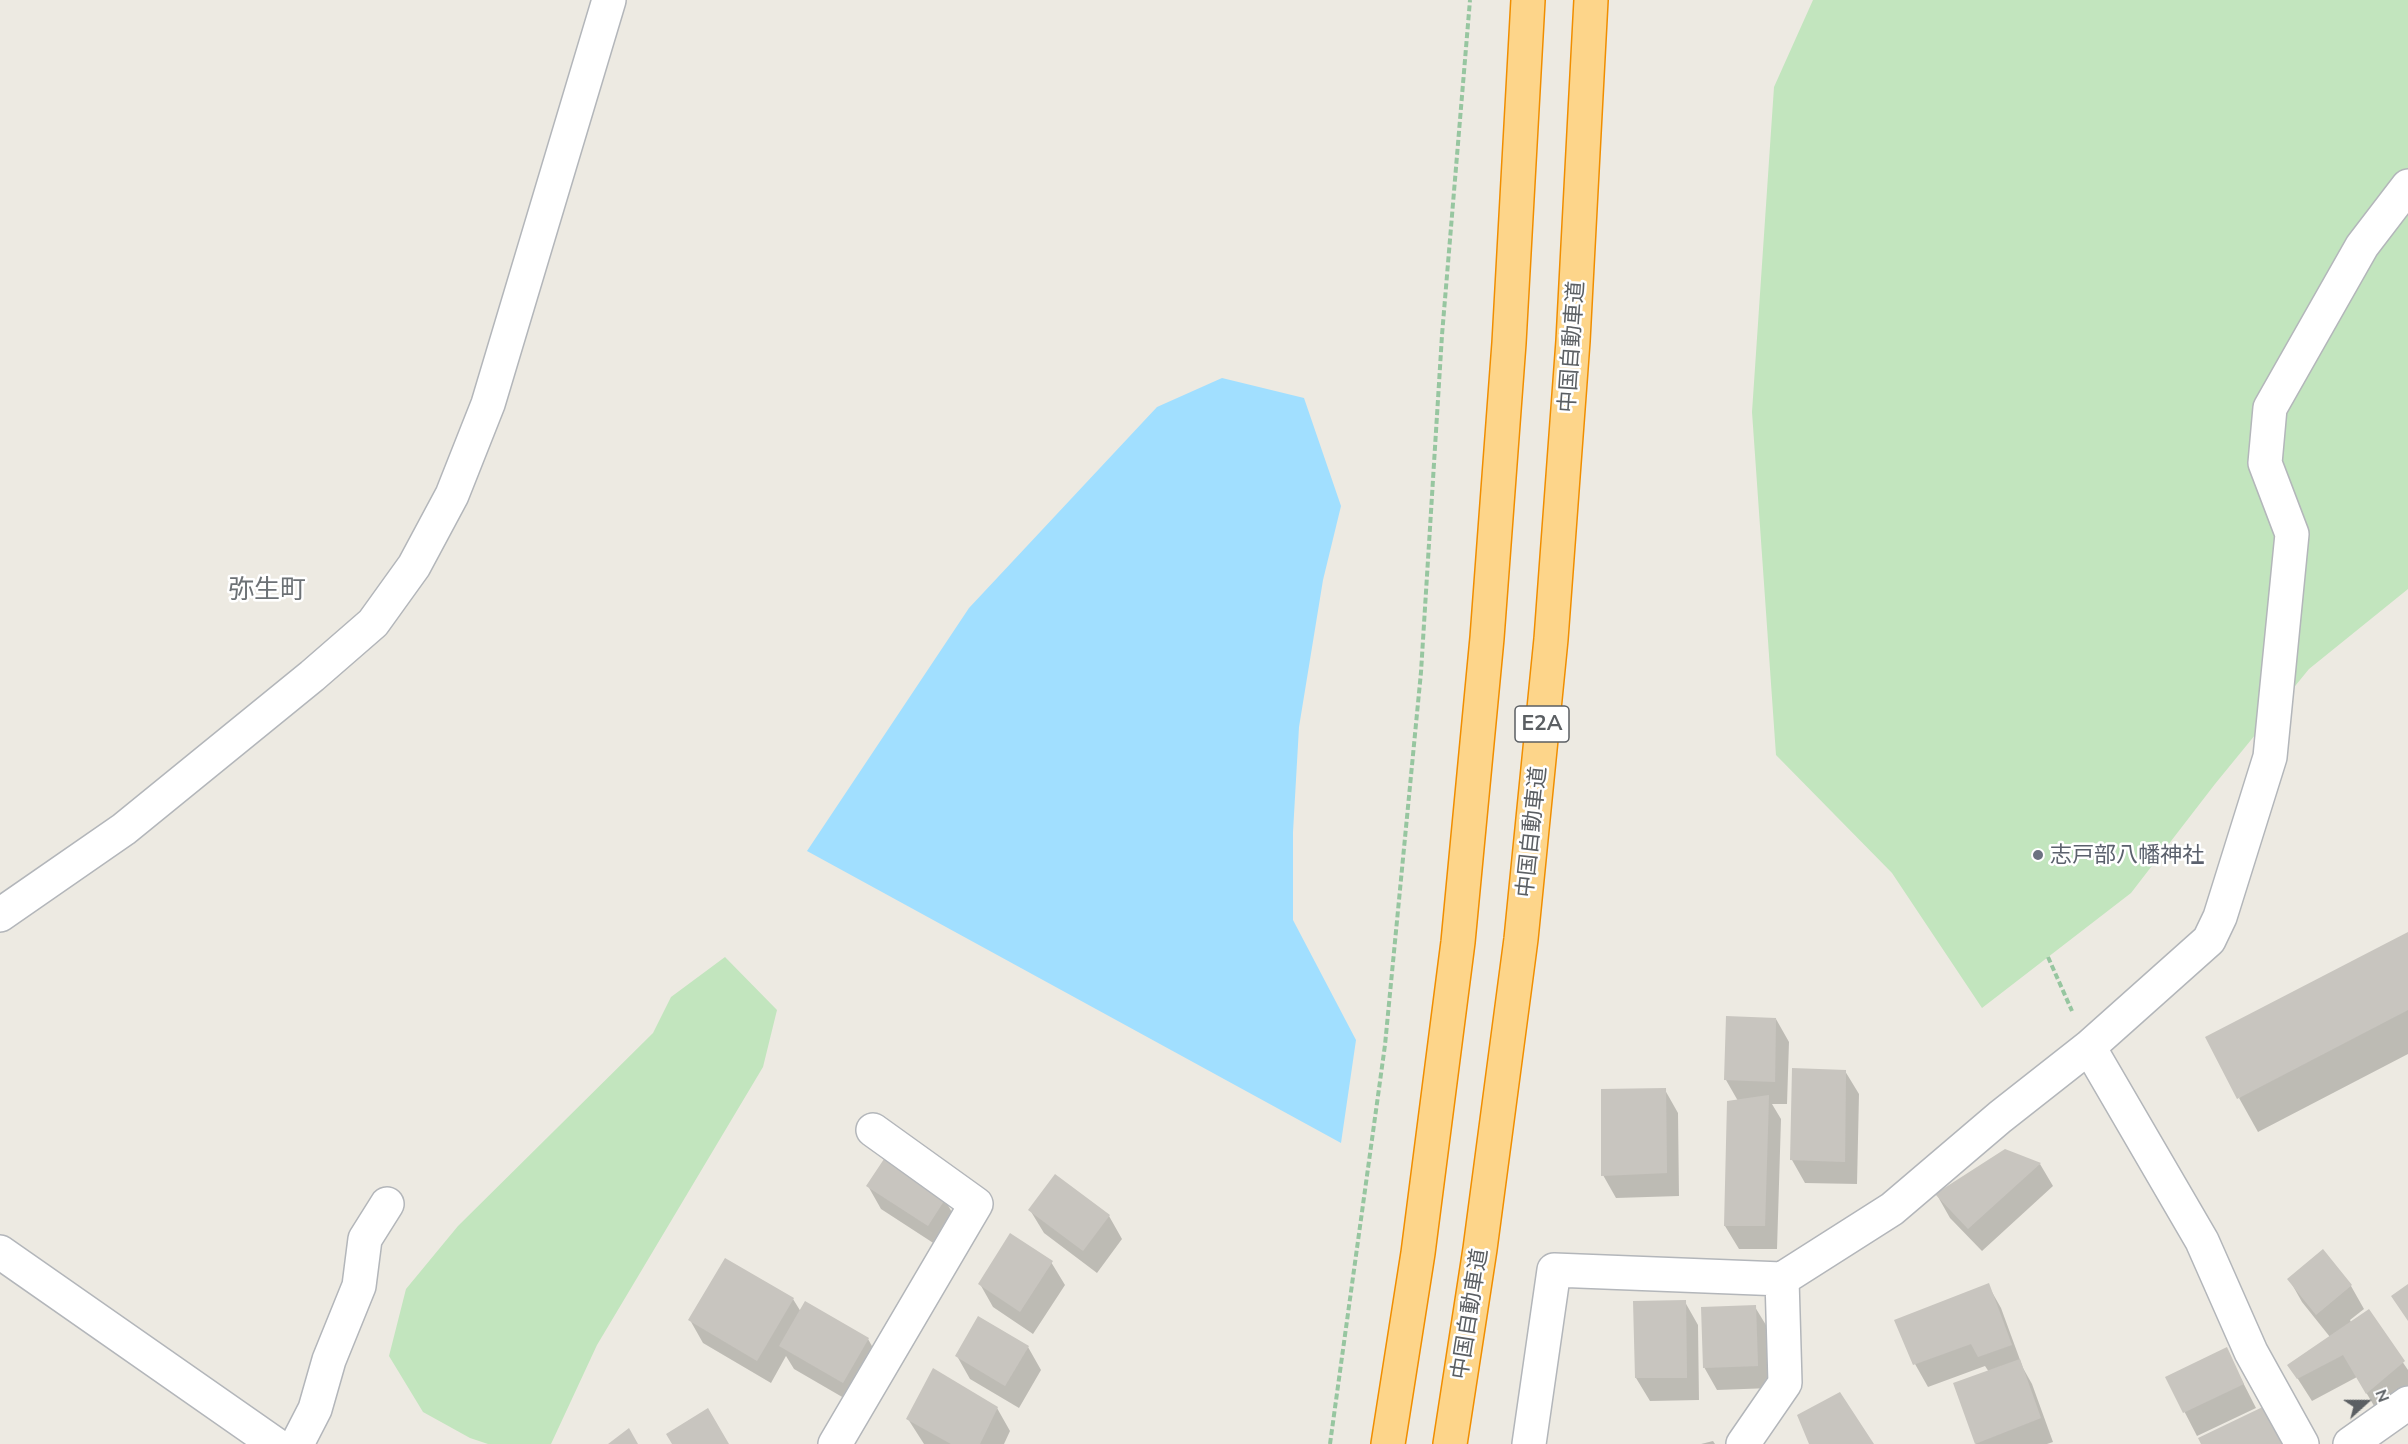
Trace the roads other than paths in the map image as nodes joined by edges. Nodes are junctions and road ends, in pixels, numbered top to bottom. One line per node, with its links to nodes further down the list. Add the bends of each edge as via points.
1 (609, 0): 5 (street, via 488,404 452,495 414,566 373,623 312,676 124,829)
2 (1528, 0): 15 (highway, via 1509,343 1487,638 1459,930 1418,1253)
3 (1591, 0): 16 (highway, 中国自動車道 / E2A, via 1573,341 1551,639 1523,928)
4 (2408, 186): 6 (street, via 2362,246 2270,408 2265,463 2292,534 2277,691 2270,757 2220,917 2209,939)
5 (0, 915)
6 (2089, 1047): 10 (street, via 1892,1209); 19 (street, via 2202,1241 2251,1352)
7 (873, 1130): 14 (street, via 976,1204)
8 (387, 1204): 13 (street, via 365,1239 359,1286 329,1360 315,1409)
9 (0, 1252): 12 (street)
10 (1782, 1279): 17 (street, via 1554,1270); 18 (street, via 1785,1383)
11 (2408, 1403): 20 (street)
12 (276, 1444)
13 (297, 1444)
14 (835, 1444)
15 (1388, 1444)
16 (1450, 1444)
17 (1529, 1444)
18 (1743, 1444)
19 (2302, 1444)
20 (2350, 1444)

